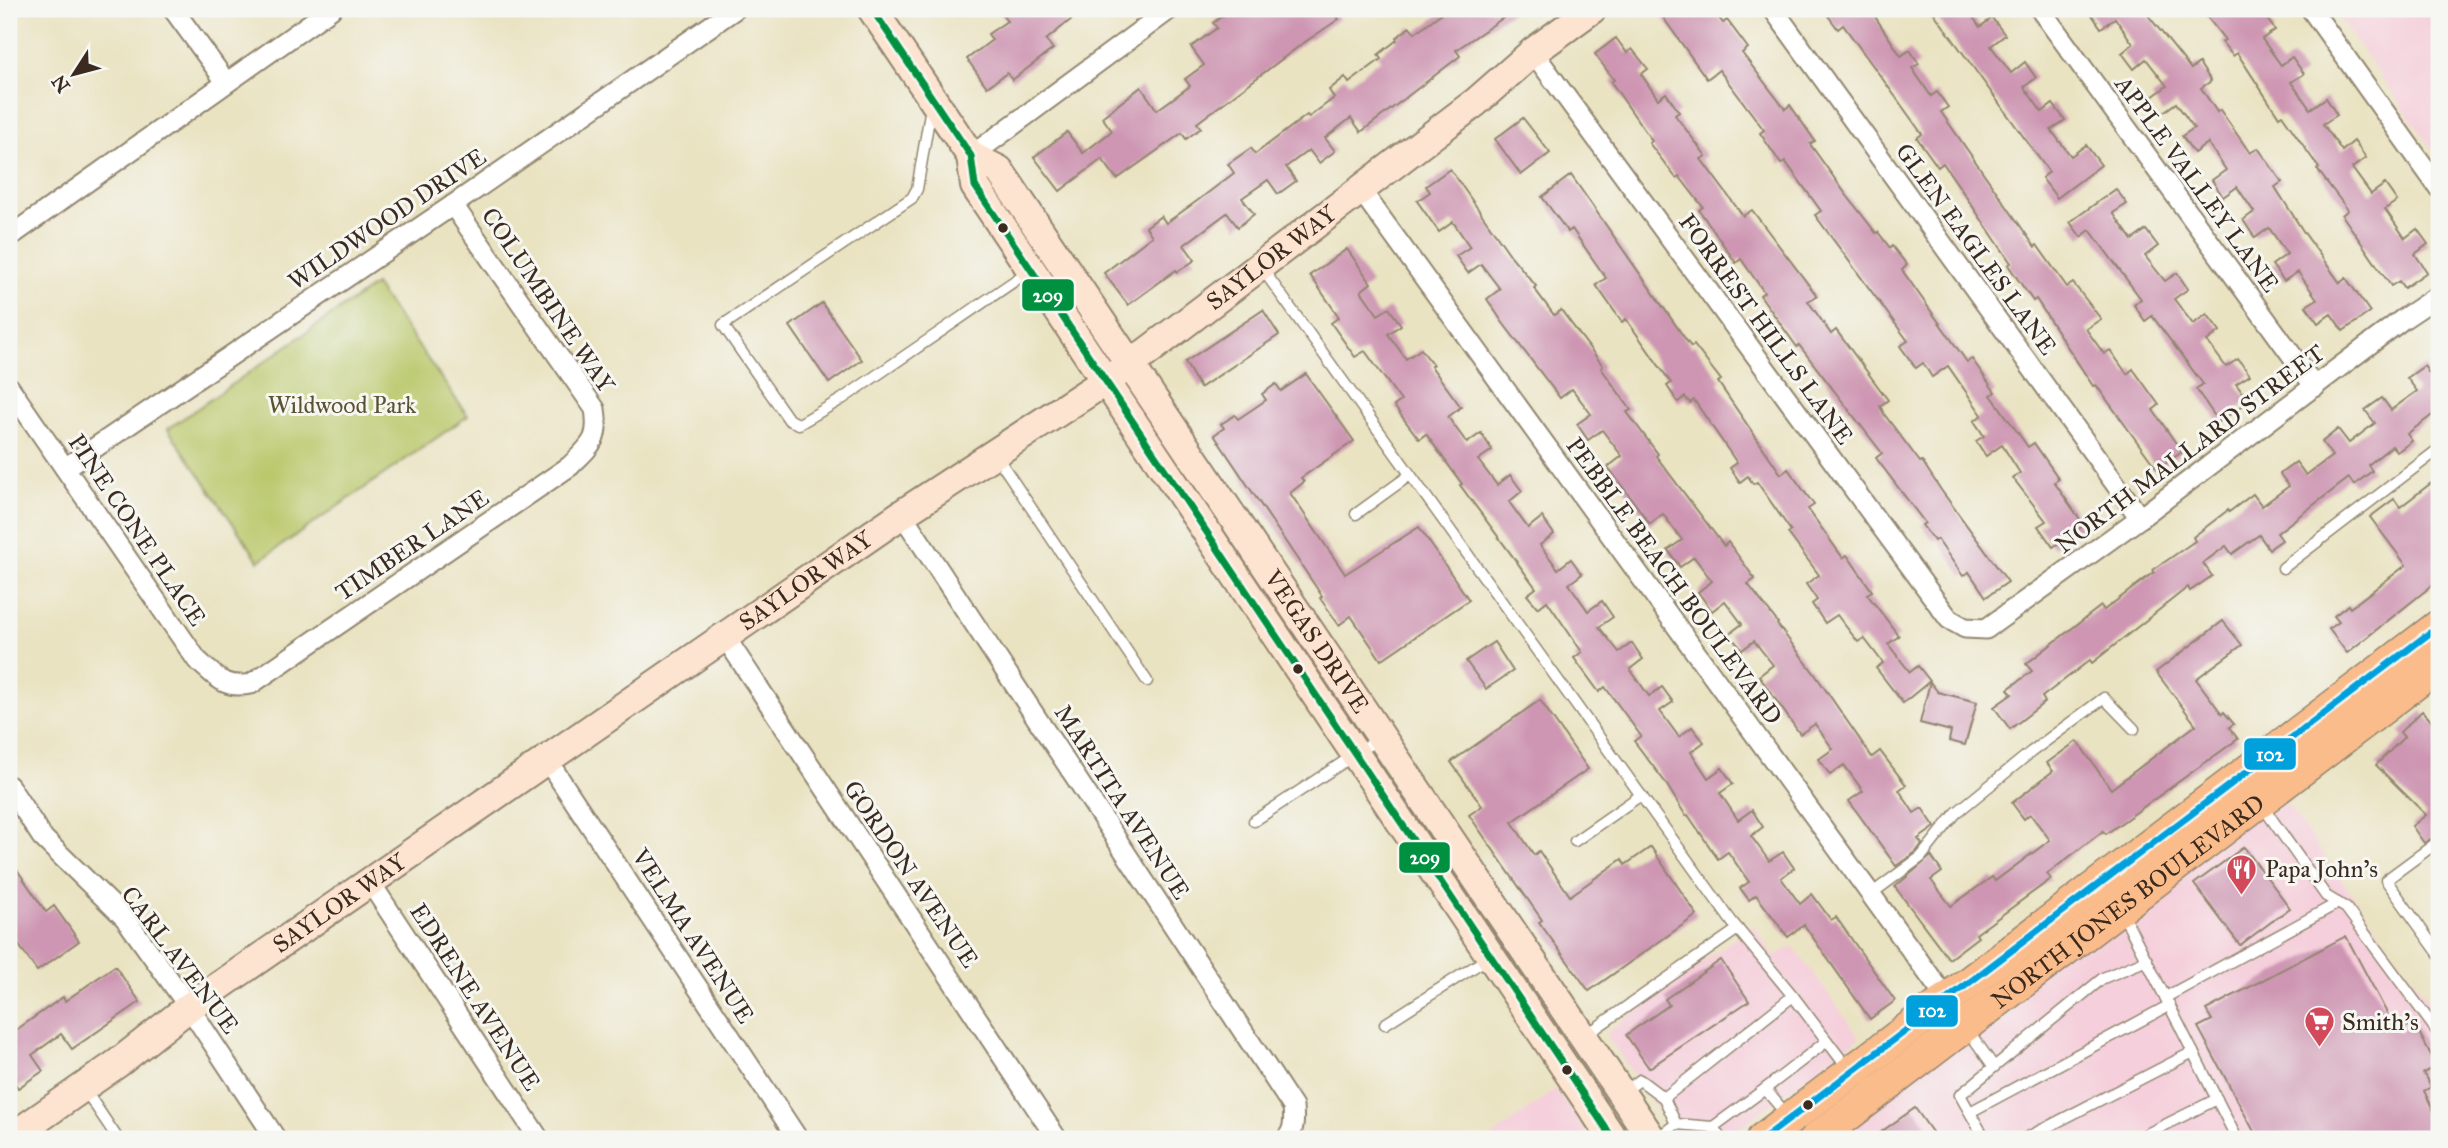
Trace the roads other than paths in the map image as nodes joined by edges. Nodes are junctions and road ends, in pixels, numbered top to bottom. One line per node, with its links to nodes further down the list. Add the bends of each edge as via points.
1 (173, 9): 12 (street)
2 (331, 9): 12 (street)
3 (735, 9): 10 (street, WILDWOOD DRIVE)
4 (872, 9): 13 (main road, VEGAS DRIVE)
5 (1170, 9): 14 (street)
6 (1592, 9): 11 (main road, SAYLOR WAY)
7 (1773, 9): 33 (street, GLEN EAGLES LANE)
8 (2040, 9): 25 (street, APPLE VALLEY LANE)
9 (2311, 9): 15 (street)
10 (708, 16): 17 (street, WILDWOOD DRIVE)
11 (1533, 52): 16 (main road, SAYLOR WAY, via 1476,102); 36 (street, FORREST HILLS LANE, via 1949,619)
12 (226, 82): 18 (street)
13 (933, 100): 14 (main road, VEGAS DRIVE); 20 (lane, via 912,198 723,325 789,420 799,424)
14 (971, 156): 20 (main road, VEGAS DRIVE, via 975,186); 22 (main road, VEGAS DRIVE, via 999,170)
15 (2439, 188)
16 (1360, 189): 19 (main road, SAYLOR WAY); 52 (street, PEBBLE BEACH BOULEVARD)
17 (453, 205): 26 (street, COLUMBINE WAY, via 595,409); 29 (street, WILDWOOD DRIVE)
18 (9, 237)
19 (1260, 265): 22 (main road, SAYLOR WAY); 30 (lane)
20 (1031, 270): 23 (main road, VEGAS DRIVE)
21 (2439, 295): 25 (street, NORTH MALLARD STREET)
22 (1130, 365): 23 (main road, SAYLOR WAY); 42 (main road, VEGAS DRIVE)
23 (1105, 382): 28 (main road, SAYLOR WAY); 43 (main road, VEGAS DRIVE)
24 (9, 387): 29 (street, PINE CONE PLACE)
25 (2315, 387): 33 (street, NORTH MALLARD STREET)
26 (597, 426): 40 (street, TIMBER LANE, via 594,441 570,466 251,684)
27 (2439, 449): 34 (lane)
28 (995, 454): 31 (main road, SAYLOR WAY); 39 (lane)
29 (65, 468): 40 (street, PINE CONE PLACE, via 197,660 225,685)
30 (1410, 475): 32 (lane); 46 (lane)
31 (902, 514): 37 (main road, SAYLOR WAY); 85 (street, MARTITA AVENUE, via 1293,1107 1294,1120)
32 (1356, 514)
33 (2140, 518): 36 (street, NORTH MALLARD STREET, via 1986,629)
34 (2283, 568)
35 (2439, 626): 53 (main road, NORTH JONES BOULEVARD)
36 (1965, 628)
37 (724, 636): 44 (main road, SAYLOR WAY); 84 (street, GORDON AVENUE)
38 (2439, 665): 47 (main road, NORTH JONES BOULEVARD)
39 (1147, 681)
40 (238, 687)
41 (2134, 729): 52 (lane, via 2104,698 1956,813 1921,857)
42 (1381, 737): 43 (lane); 65 (main road, VEGAS DRIVE)
43 (1355, 754): 48 (lane); 57 (main road, VEGAS DRIVE)
44 (547, 760): 51 (main road, SAYLOR WAY); 83 (street, VELMA AVENUE)
45 (9, 786): 61 (street, CARL AVENUE, via 42,837 125,918)
46 (1641, 795): 49 (lane); 55 (lane)
47 (2259, 802): 53 (main road, NORTH JONES BOULEVARD); 54 (lane, via 2326,896)
48 (1254, 821)
49 (1575, 841)
50 (2439, 841): 56 (lane, via 2386,880)
51 (369, 882): 61 (main road, SAYLOR WAY); 82 (street, EDRENE AVENUE)
52 (1871, 894): 62 (street, PEBBLE BEACH BOULEVARD)
53 (2108, 898): 58 (lane); 62 (main road, NORTH JONES BOULEVARD)
54 (2339, 903): 60 (lane); 64 (lane)
55 (1738, 929): 59 (lane); 65 (lane)
56 (2439, 954)
57 (1490, 957): 63 (lane); 86 (main road, VEGAS DRIVE)
58 (2147, 960): 60 (lane); 68 (lane, via 2103,978)
59 (1793, 996): 66 (lane); 73 (lane)
60 (2168, 1001): 67 (lane); 75 (lane)
61 (189, 1007): 70 (main road, SAYLOR WAY); 81 (street, CARL AVENUE)
62 (1956, 1013): 68 (lane); 69 (main road, NORTH JONES BOULEVARD); 90 (main road, via 1933,1030 1907,1070)
63 (1385, 1024)
64 (2439, 1034)
65 (1583, 1038): 72 (main road, VEGAS DRIVE)
66 (1827, 1041): 69 (lane); 71 (lane)
67 (2193, 1052): 74 (lane); 92 (lane)
68 (1994, 1067): 75 (lane, via 1960,1095)
69 (1851, 1073): 76 (main road, NORTH JONES BOULEVARD)
70 (83, 1087): 79 (main road, SAYLOR WAY); 80 (lane)
71 (1765, 1089): 76 (lane); 78 (lane)
72 (1620, 1093): 73 (lane, via 1640,1080); 87 (main road, VEGAS DRIVE)
73 (1664, 1098): 77 (lane)
74 (2217, 1099): 93 (lane); 94 (lane)
75 (1970, 1112): 91 (lane)
76 (1790, 1118): 89 (main road, NORTH JONES BOULEVARD)
77 (1676, 1124): 78 (lane); 87 (lane)
78 (1713, 1127): 88 (lane)
79 (9, 1139)
80 (118, 1139)
81 (276, 1139)
82 (539, 1139)
83 (798, 1139)
84 (1057, 1139)
85 (1286, 1139)
86 (1613, 1139)
87 (1654, 1139)
88 (1721, 1139)
89 (1763, 1139)
90 (1816, 1139)
91 (1985, 1139)
92 (2024, 1139)
93 (2137, 1139)
94 (2237, 1139)

